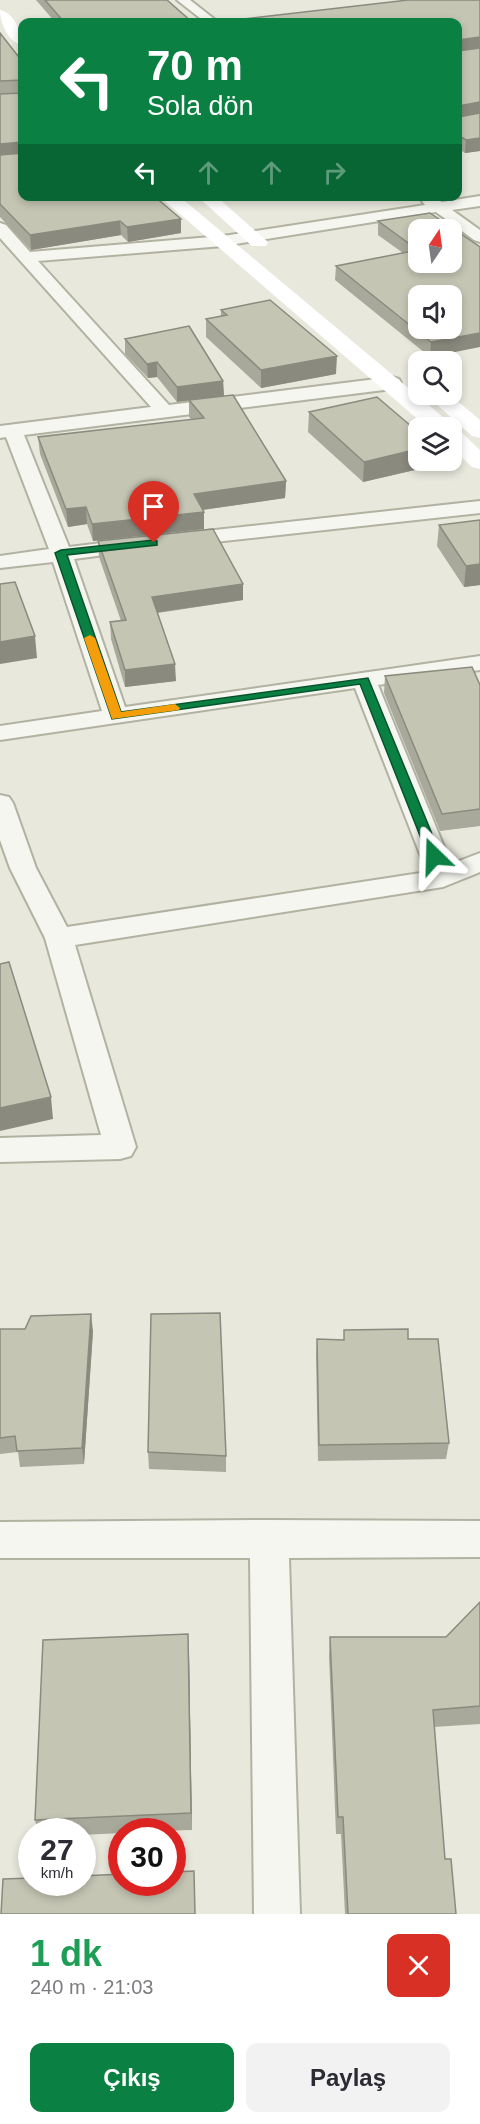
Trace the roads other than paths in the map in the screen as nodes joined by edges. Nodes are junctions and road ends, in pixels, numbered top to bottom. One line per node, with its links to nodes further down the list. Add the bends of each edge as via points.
1 (183, 0): 3 (street)
2 (0, 14): 4 (street)
3 (207, 18)
4 (18, 36)
5 (173, 201): 13 (street)
6 (211, 201): 11 (street)
7 (431, 201): 9 (street)
8 (480, 201): 9 (street)
9 (441, 208): 11 (street); 12 (street)
10 (0, 228): 15 (street)
11 (253, 236): 13 (street); 14 (street)
12 (480, 237)
13 (223, 241): 15 (street); 16 (street)
14 (270, 252)
15 (27, 257): 18 (street)
16 (392, 383): 18 (street); 19 (street)
17 (448, 405): 21 (street)
18 (164, 411): 20 (street)
19 (430, 417)
20 (6, 431): 25 (street)
21 (480, 431)
22 (462, 445): 23 (street)
23 (480, 462)
24 (480, 507): 25 (street)
25 (61, 553): 26 (street); 29 (street)
26 (0, 562)
27 (480, 663): 28 (street)
28 (364, 680): 29 (street); 33 (street)
29 (116, 716): 30 (street)
30 (0, 733)
31 (0, 803): 34 (street, via 23,868)
32 (480, 862): 33 (street)
33 (443, 878): 34 (street)
34 (59, 938): 35 (street, via 120,1147)
35 (0, 1150)
36 (269, 1538): 37 (street); 38 (street); 39 (street)
37 (480, 1539)
38 (0, 1540)
39 (277, 1914)

